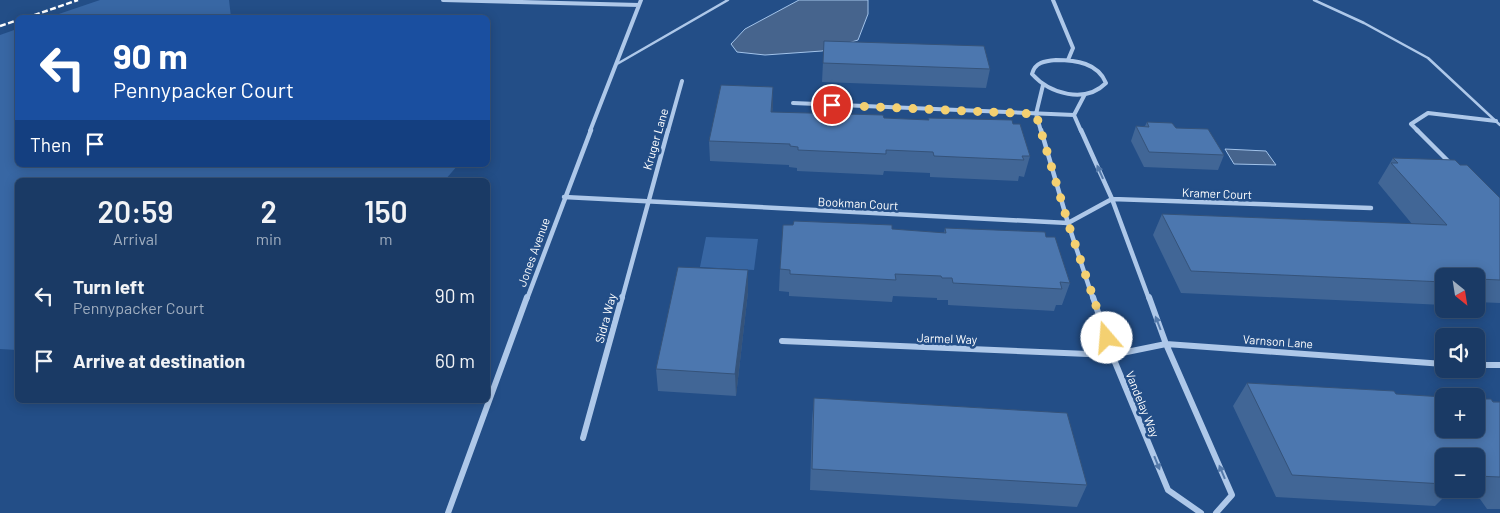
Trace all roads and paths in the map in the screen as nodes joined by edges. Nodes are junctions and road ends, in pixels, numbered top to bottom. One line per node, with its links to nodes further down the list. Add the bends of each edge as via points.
1 (443, 0): 6 (street)
2 (728, 0): 9 (lane)
3 (1052, 0): 8 (street, via 1073,48)
4 (1314, 0): 7 (lane)
5 (1320, 0): 7 (lane)
6 (640, 2): 9 (street, Jones Avenue)
7 (1324, 4): 16 (lane, via 1428,58)
8 (1068, 60): 11 (street, via 1046,61 1033,68 1032,74); 12 (street, via 1091,66 1104,78 1106,83 1102,88)
9 (617, 64): 19 (street, Jones Avenue)
10 (682, 81): 21 (street, Kruger Lane)
11 (1043, 86): 12 (street, via 1062,93); 14 (street)
12 (1085, 94): 15 (street)
13 (793, 103): 14 (street)
14 (1036, 114): 15 (street); 23 (street, Vandelay Way)
15 (1074, 115): 20 (street, one-way to 15)
16 (1496, 121): 17 (lane); 18 (street, via 1428,114 1411,124)
17 (1500, 125)
18 (1454, 166)
19 (564, 197): 21 (street, Bookman Court); 30 (street, Jones Avenue)
20 (1112, 199): 22 (street, Kramer Court); 23 (street); 25 (street, one-way to 20)
21 (647, 203): 23 (street, Bookman Court); 32 (street, Sidra Way)
22 (1371, 208)
23 (1068, 223): 26 (street, Vandelay Way)
24 (782, 341): 26 (street, Jarmel Way)
25 (1166, 344): 26 (street, Varnson Lane); 27 (street, Varnson Lane); 35 (street, one-way to 25, via 1232,495)
26 (1112, 355): 34 (street, Vandelay Way, one-way to 34, via 1168,490)
27 (1435, 363)
28 (1485, 365): 29 (street)
29 (1500, 365)
30 (490, 399)
31 (488, 403): 33 (street, Jones Avenue)
32 (583, 438)
33 (448, 513)
34 (1202, 513)
35 (1216, 513)

